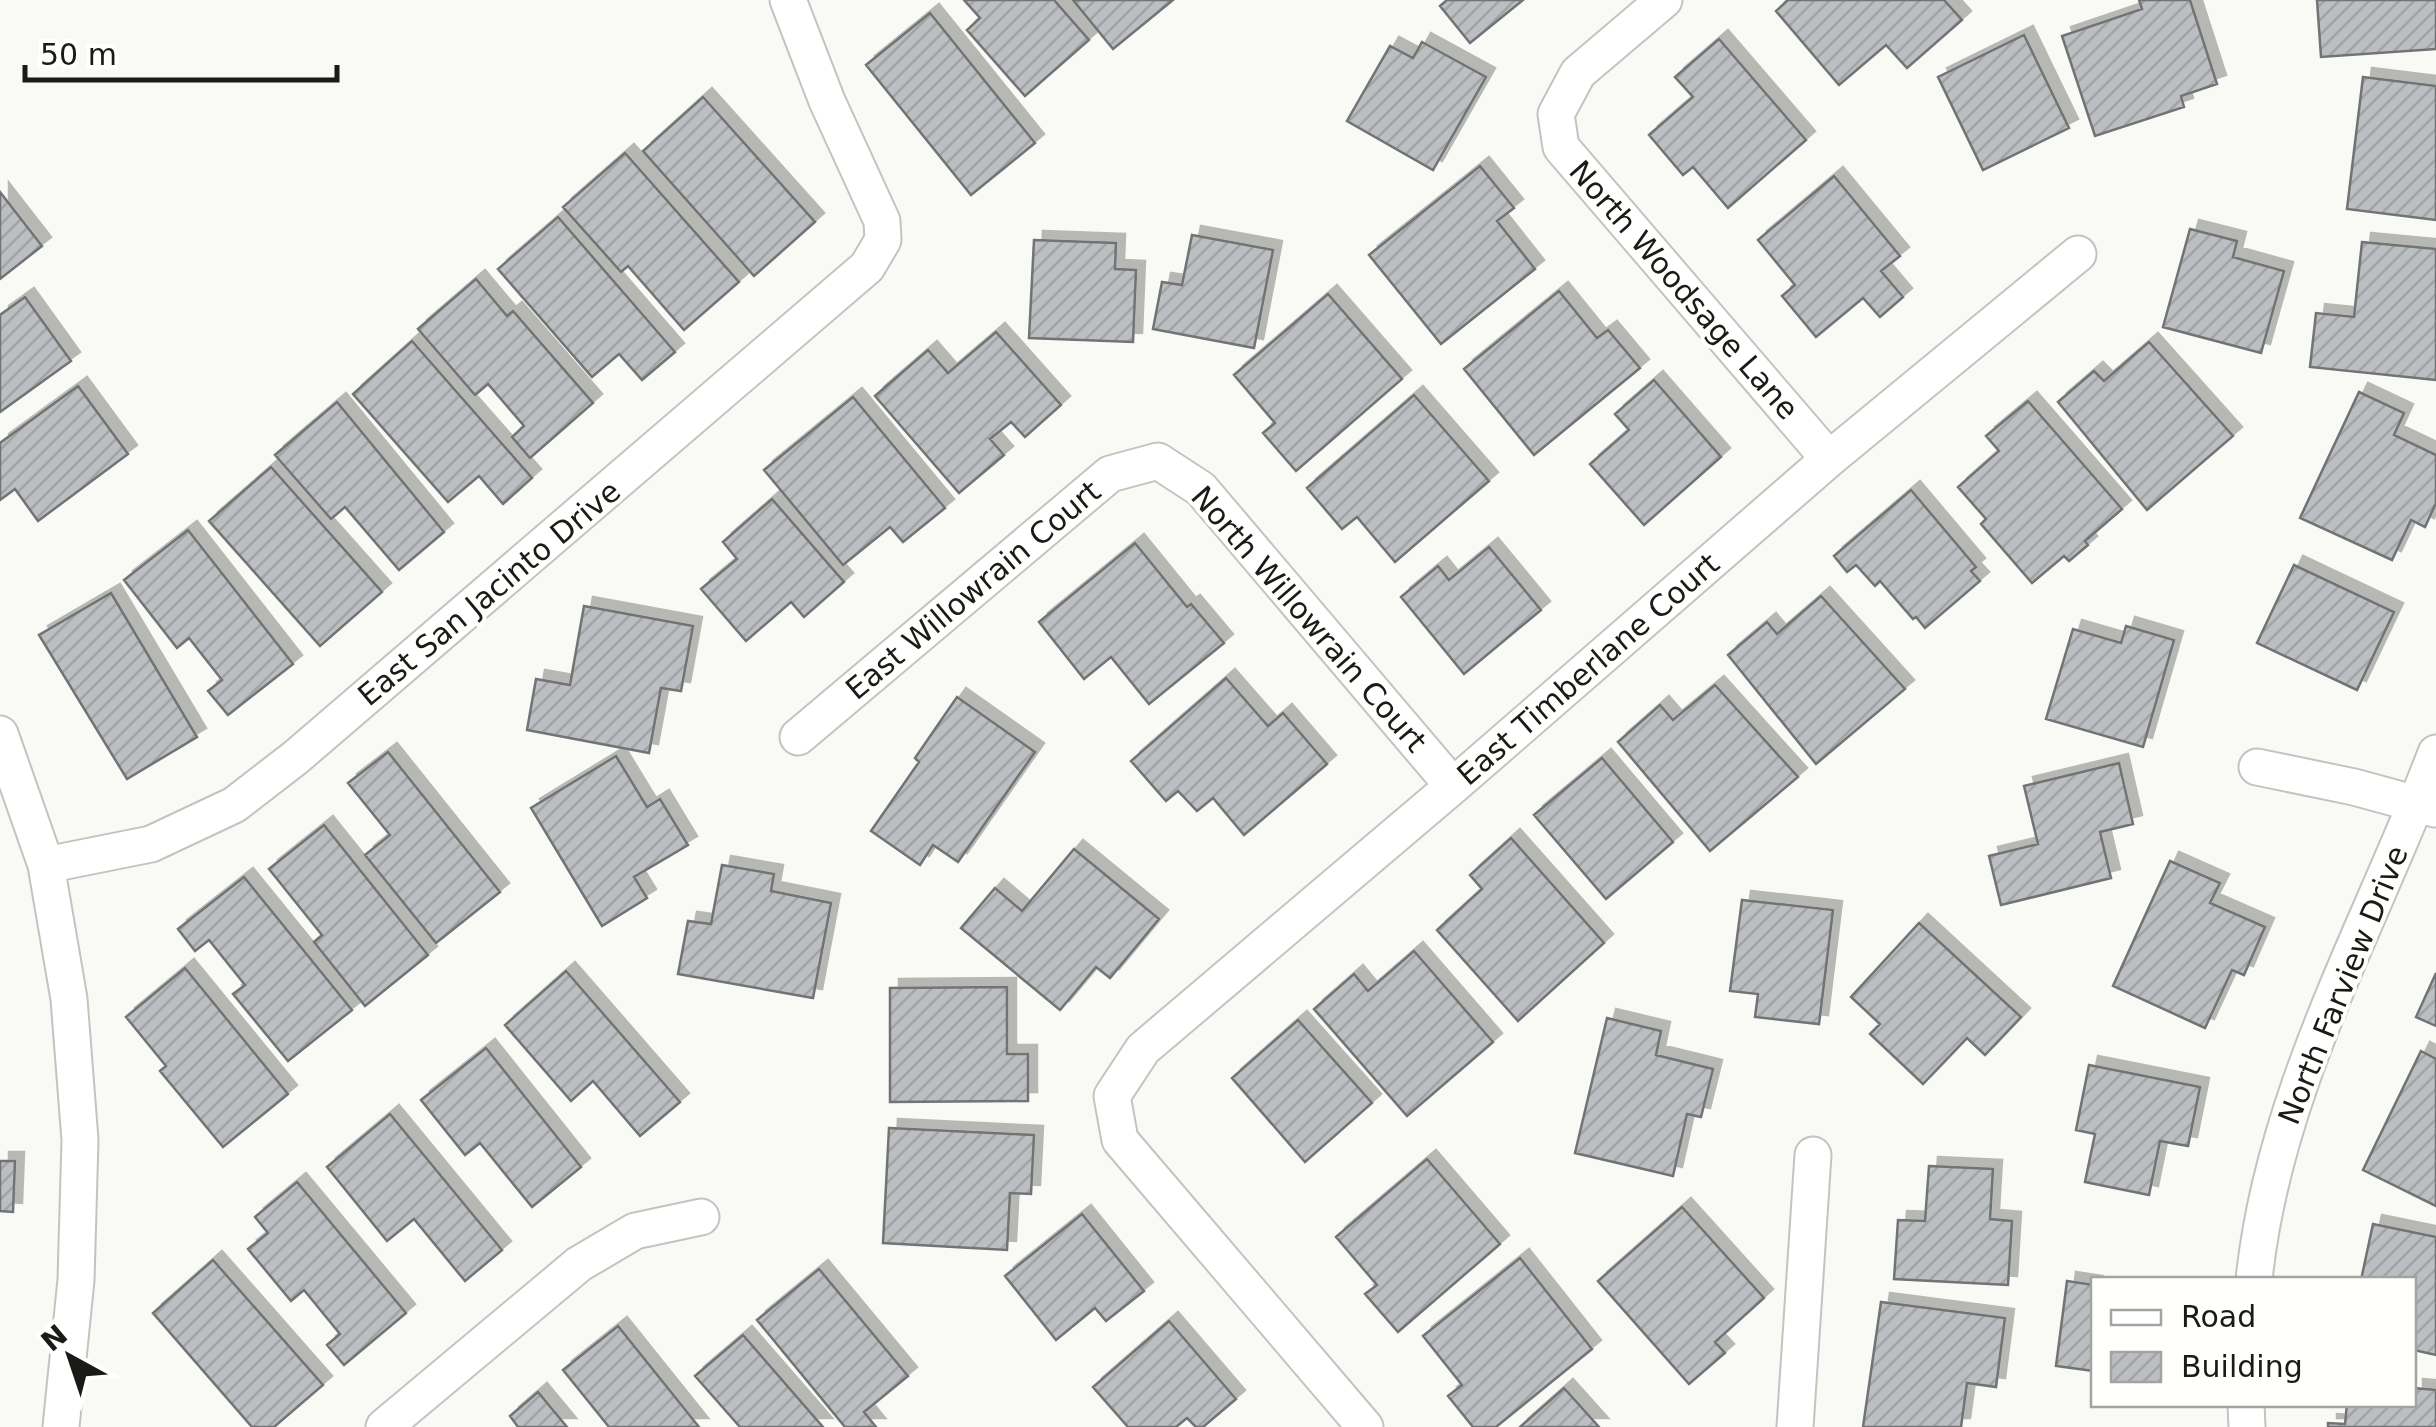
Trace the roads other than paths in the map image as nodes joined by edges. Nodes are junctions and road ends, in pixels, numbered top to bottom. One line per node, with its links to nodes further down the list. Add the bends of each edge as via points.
1 (788, 0): 12 (street, East San Jacinto Drive, via 882,220 883,240 867,267 234,805 151,844)
2 (1664, 0): 4 (street, North Woodsage Lane, via 1578,72 1556,114 1561,147)
3 (2078, 254): 4 (street, East Timberlane Court)
4 (1828, 458): 10 (street, East Timberlane Court)
5 (1158, 461): 7 (street, East Willowrain Court, via 1110,474); 10 (street, North Willowrain Court, via 1201,489)
6 (0, 734): 12 (street)
7 (798, 738)
8 (2436, 754): 11 (street, North Farview Drive)
9 (2256, 767): 11 (street)
10 (1454, 786): 18 (street, East Timberlane Court, via 1143,1049 1112,1096 1120,1140)
11 (2426, 806): 15 (street, North Farview Drive, via 2295,1094 2260,1224)
12 (46, 865): 16 (street, via 69,1000 80,1140 76,1280)
13 (1813, 1154): 19 (street)
14 (701, 1216): 17 (street, via 635,1230 579,1264)
15 (2254, 1277)
16 (61, 1427)
17 (384, 1427)
18 (1365, 1427)
19 (1795, 1427)

